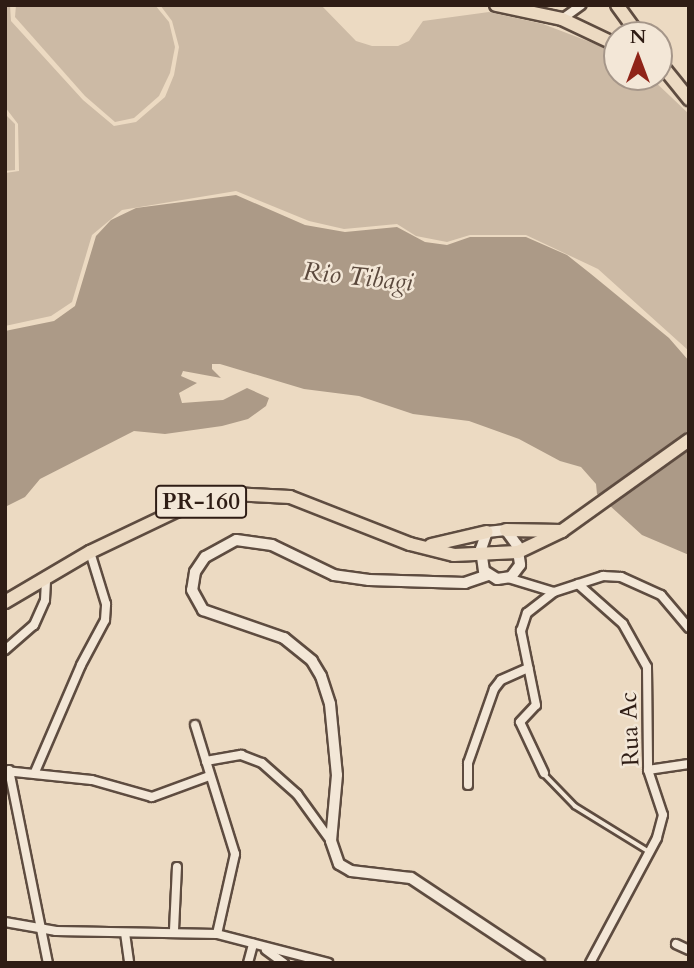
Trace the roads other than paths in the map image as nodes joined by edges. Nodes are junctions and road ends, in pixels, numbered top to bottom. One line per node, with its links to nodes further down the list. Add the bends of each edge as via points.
1 (496, 5): 4 (main road)
2 (581, 5): 5 (street)
3 (617, 5): 6 (main road)
4 (537, 9): 5 (main road)
5 (562, 19): 7 (main road)
6 (629, 21)
7 (603, 38)
8 (673, 81): 10 (main road)
9 (673, 83): 10 (main road)
10 (676, 85): 11 (main road)
11 (689, 99)
12 (689, 440): 14 (main road, PR-160)
13 (506, 530): 14 (main road); 15 (main road); 18 (main road)
14 (562, 531): 18 (main road, PR-160)
15 (487, 532): 16 (main road, via 449,544); 19 (main road)
16 (410, 544): 17 (main road, PR-160, via 290,497 258,492 185,507); 19 (main road, PR-160)
17 (90, 552): 22 (main road, PR-160); 36 (street, via 106,604 105,620)
18 (518, 552): 19 (main road, PR-160); 20 (main road)
19 (481, 556): 21 (main road)
20 (519, 569): 23 (main road); 24 (street)
21 (488, 575): 23 (main road); 40 (main road, via 465,583 334,575 256,540 222,545 205,557 195,572 192,590 202,610 284,638 305,654 321,676 330,704 337,775)
22 (46, 578): 27 (main road, PR-160); 29 (street, via 45,600 34,625)
23 (508, 578): 24 (street)
24 (528, 584): 26 (street)
25 (579, 584): 26 (street); 28 (street, via 603,576 637,582 661,595); 35 (street, Rua Ac, via 623,624 647,667)
26 (554, 592): 30 (street, via 522,621)
27 (5, 602)
28 (689, 628)
29 (5, 650)
30 (528, 668): 37 (street, via 537,705 520,722); 39 (street, via 501,680 494,690 468,763)
31 (195, 725): 32 (street)
32 (206, 761): 38 (street); 40 (street, via 241,755 262,763 298,794)
33 (689, 764): 35 (street)
34 (7, 770): 36 (street); 44 (street)
35 (648, 770): 41 (street, Rua Ac, via 663,815)
36 (35, 772): 38 (street, via 92,780 152,797)
37 (544, 773): 41 (lane, via 575,806)
38 (209, 776): 47 (street, via 235,854)
39 (468, 785)
40 (331, 841): 56 (main road, via 339,864 351,871 411,878)
41 (650, 852): 57 (street, Rua Ac)
42 (177, 867): 45 (street)
43 (5, 922): 44 (street)
44 (40, 929): 46 (street); 52 (street)
45 (174, 930): 46 (street); 47 (street)
46 (125, 933): 53 (street)
47 (217, 934): 49 (street)
48 (676, 944): 50 (street)
49 (257, 945): 51 (street); 54 (street); 55 (street)
50 (689, 950)
51 (324, 962)
52 (48, 963)
53 (130, 963)
54 (248, 963)
55 (284, 963)
56 (539, 963)
57 (590, 963)

